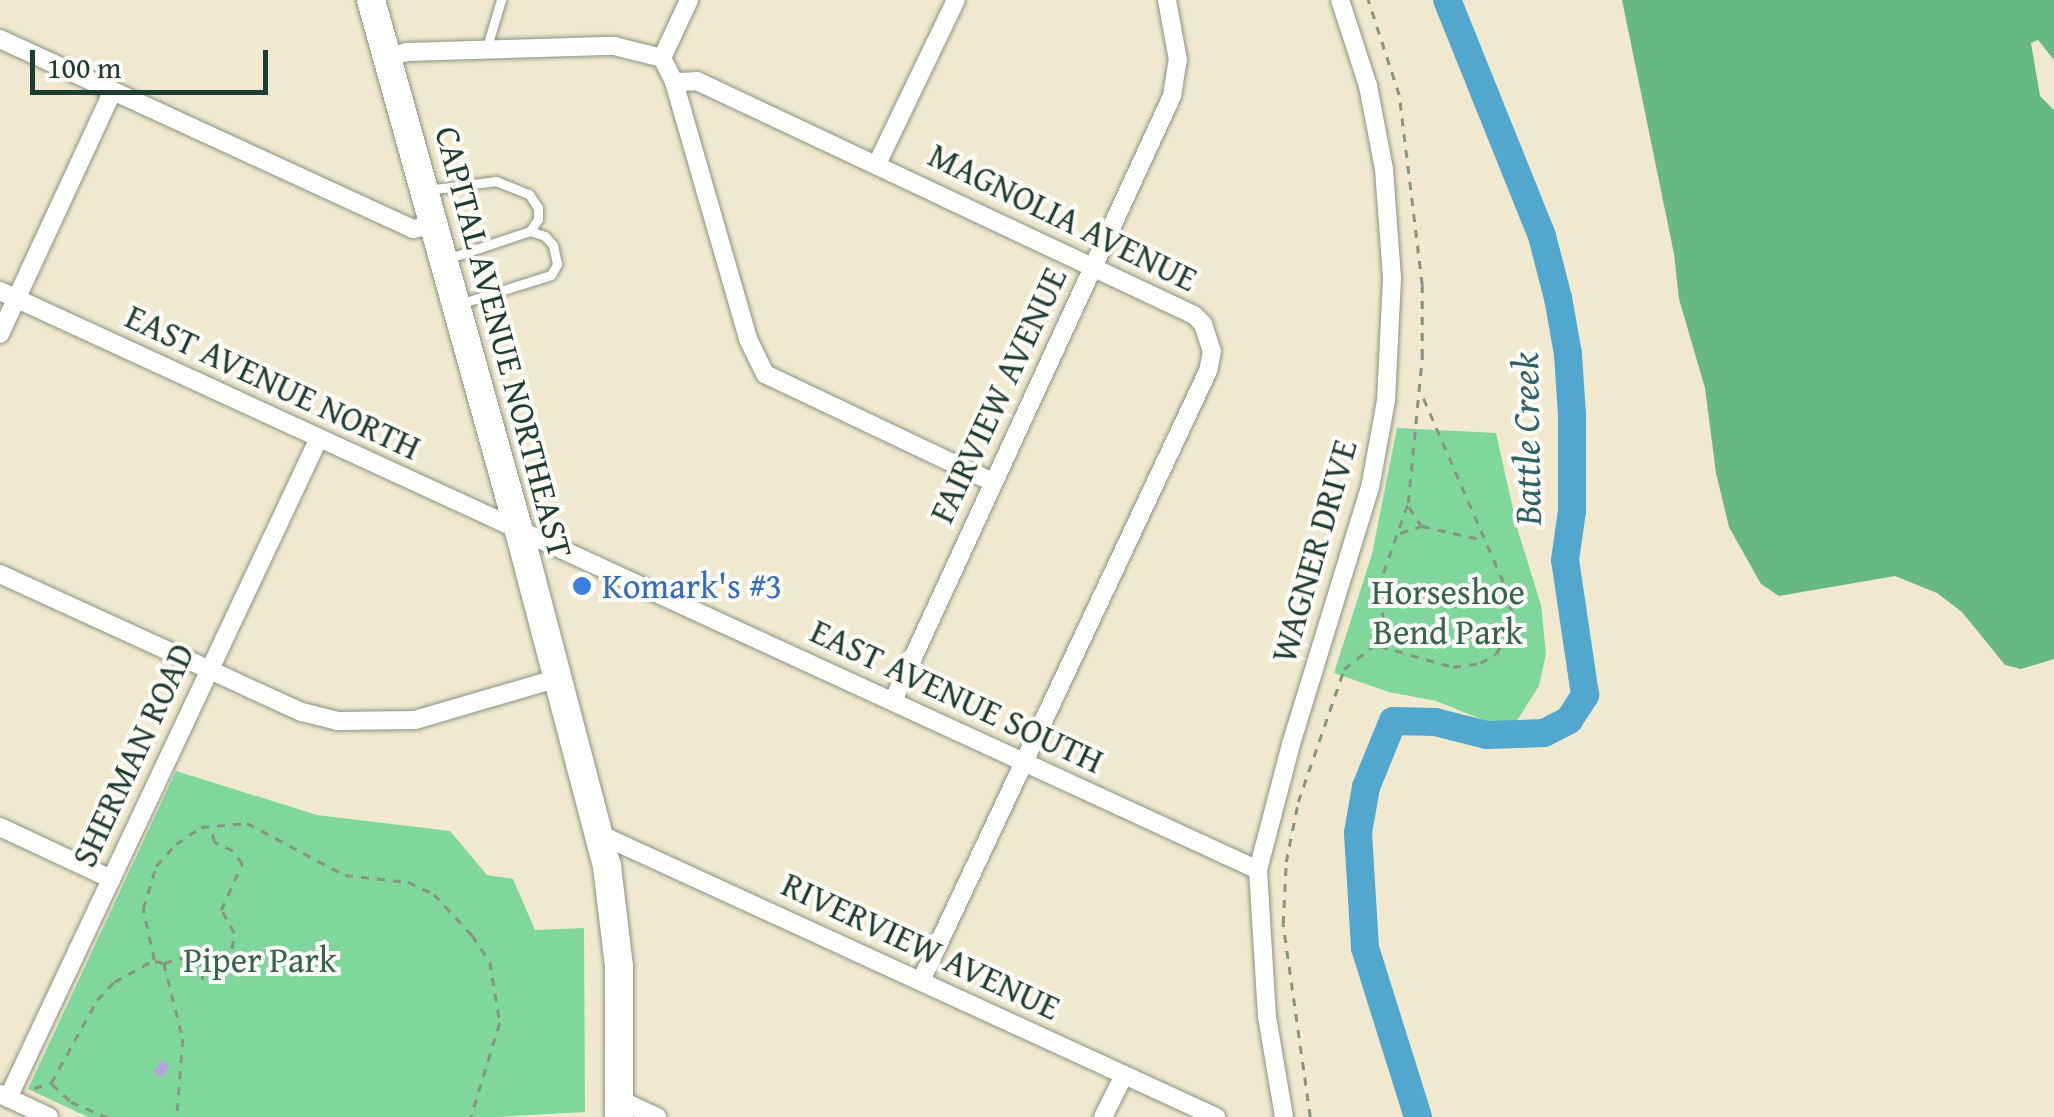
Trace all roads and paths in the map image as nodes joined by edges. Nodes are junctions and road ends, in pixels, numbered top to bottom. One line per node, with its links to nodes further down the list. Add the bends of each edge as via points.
1 (371, 0): 9 (main road, CAPITAL AVENUE NORTHEAST)
2 (501, 0): 8 (lane)
3 (689, 0): 10 (street)
4 (956, 0): 13 (street)
5 (1167, 0): 18 (street, FAIRVIEW AVENUE, via 1178,60 1172,96)
6 (1340, 0): 40 (street, WAGNER DRIVE, via 1368,86 1384,169 1392,278 1386,401 1370,488)
7 (0, 39): 12 (street)
8 (486, 50): 9 (street); 10 (street, via 614,46)
9 (387, 57): 14 (main road, CAPITAL AVENUE NORTHEAST)
10 (662, 58): 11 (street)
11 (674, 82): 13 (street, MAGNOLIA AVENUE, via 698,81); 24 (street, via 748,339 766,374)
12 (112, 91): 15 (street, via 412,229); 19 (street)
13 (877, 164): 18 (street, MAGNOLIA AVENUE)
14 (424, 191): 15 (main road, CAPITAL AVENUE NORTHEAST); 16 (lane, via 462,183 512,186 538,208)
15 (434, 226): 17 (main road, CAPITAL AVENUE NORTHEAST)
16 (530, 231): 17 (lane); 20 (lane, via 553,245 551,275)
17 (444, 260): 20 (main road, CAPITAL AVENUE NORTHEAST)
18 (1094, 268): 24 (street, FAIRVIEW AVENUE); 36 (street, MAGNOLIA AVENUE, via 1194,315 1212,351 1208,372)
19 (8, 294): 21 (street); 23 (street, EAST AVENUE NORTH)
20 (456, 306): 27 (main road, CAPITAL AVENUE NORTHEAST)
21 (0, 334)
22 (1420, 392): 29 (path)
23 (318, 440): 27 (street, EAST AVENUE NORTH); 33 (street, SHERMAN ROAD)
24 (992, 482): 35 (street, FAIRVIEW AVENUE)
25 (1408, 504): 26 (path)
26 (1422, 526): 28 (path); 29 (path)
27 (520, 531): 34 (main road, CAPITAL AVENUE NORTHEAST); 35 (street, EAST AVENUE SOUTH)
28 (1396, 534)
29 (1486, 540): 31 (path, via 1511,610 1507,641 1496,654 1453,667)
30 (0, 574): 33 (street)
31 (1379, 645)
32 (1362, 655): 62 (path, via 1344,670 1298,802 1286,862 1282,924)
33 (208, 669): 34 (street, via 302,712 383,724); 41 (street, SHERMAN ROAD)
34 (559, 678): 39 (main road, CAPITAL AVENUE NORTHEAST)
35 (893, 701): 36 (street, EAST AVENUE SOUTH)
36 (1022, 762): 40 (street, EAST AVENUE SOUTH); 46 (street, MAGNOLIA AVENUE)
37 (211, 826): 42 (path, via 176,844 156,866 143,909); 44 (path, via 214,842 242,864 221,910 234,933 232,948 222,962); 57 (path, via 247,824 345,875 408,882 434,894 455,915 490,962 498,993 500,1023)
38 (0, 827): 41 (street)
39 (599, 834): 46 (street, RIVERVIEW AVENUE); 53 (main road, CAPITAL AVENUE NORTHEAST, via 619,966)
40 (1258, 870): 61 (street, WAGNER DRIVE, via 1266,1017)
41 (111, 878): 52 (street, SHERMAN ROAD)
42 (154, 960): 43 (path); 50 (path, via 97,1000)
43 (164, 964): 44 (path, via 182,958); 47 (path, via 183,1039)
44 (202, 964): 45 (path)
45 (202, 980)
46 (921, 981): 49 (street, RIVERVIEW AVENUE)
47 (183, 1068): 48 (path); 56 (path)
48 (171, 1069)
49 (1124, 1075): 59 (street); 60 (street, RIVERVIEW AVENUE)
50 (51, 1083): 51 (path); 55 (path, via 71,1102)
51 (34, 1088)
52 (4, 1096): 54 (street)
53 (619, 1108): 58 (street)
54 (50, 1117)
55 (107, 1117)
56 (177, 1117)
57 (472, 1117)
58 (657, 1117)
59 (1104, 1117)
60 (1216, 1117)
61 (1284, 1117)
62 (1310, 1117)

